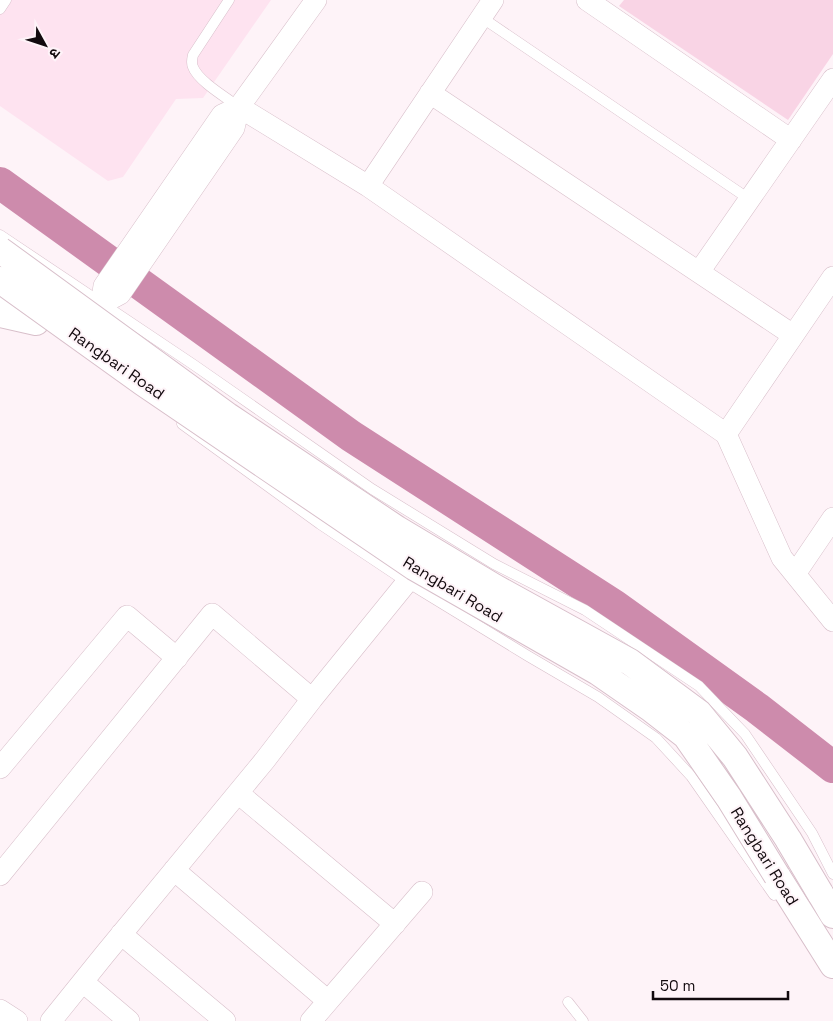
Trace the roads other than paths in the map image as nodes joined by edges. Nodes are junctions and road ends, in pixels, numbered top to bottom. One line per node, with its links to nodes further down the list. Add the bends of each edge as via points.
1 (6, 0): 5 (lane)
2 (229, 0): 9 (lane, via 191,60 193,68 206,83)
3 (316, 0): 9 (street)
4 (597, 3): 10 (street)
5 (0, 9)
6 (487, 9): 8 (street); 12 (lane)
7 (833, 79): 10 (street)
8 (430, 93): 11 (street); 15 (street)
9 (235, 104): 11 (street); 20 (street, via 234,128 120,294)
10 (791, 140): 12 (street)
11 (368, 186): 27 (street)
12 (749, 199): 15 (street)
13 (0, 235): 20 (lane)
14 (0, 250): 38 (street, Rangbari Road, bridge, via 228,416 397,530 630,662 699,713 735,757 788,839)
15 (698, 272): 23 (street)
16 (833, 277): 19 (street)
17 (0, 280): 45 (street, Rangbari Road, bridge, via 142,382 414,567 598,672 686,736)
18 (0, 298): 22 (lane)
19 (827, 300): 23 (street)
20 (102, 304): 38 (lane, via 372,488 494,564 585,610 699,686 745,734 812,834)
21 (0, 314): 22 (street)
22 (39, 324)
23 (793, 335): 27 (street)
24 (66, 340): 25 (lane)
25 (111, 372)
26 (173, 418): 30 (lane)
27 (726, 434): 29 (street, via 782,558)
28 (833, 518): 29 (street)
29 (795, 574): 31 (street)
30 (407, 582): 33 (street); 40 (lane, via 598,696 656,738 691,776)
31 (833, 621)
32 (177, 658): 33 (street, via 212,614); 34 (street, via 127,616); 37 (street)
33 (312, 699): 35 (street)
34 (0, 768)
35 (238, 793): 36 (street); 42 (street)
36 (174, 870): 44 (street); 47 (street)
37 (0, 874)
38 (827, 884): 41 (street, Rangbari Road)
39 (422, 892): 42 (street)
40 (780, 903)
41 (833, 916)
42 (395, 924): 47 (street)
43 (797, 925): 45 (lane)
44 (121, 934): 46 (street); 53 (street)
45 (830, 960)
46 (83, 982): 51 (street); 52 (street)
47 (328, 1001): 54 (street)
48 (568, 1002): 55 (lane)
49 (0, 1010): 50 (street)
50 (17, 1021)
51 (51, 1021)
52 (129, 1021)
53 (225, 1021)
54 (311, 1021)
55 (583, 1021)

